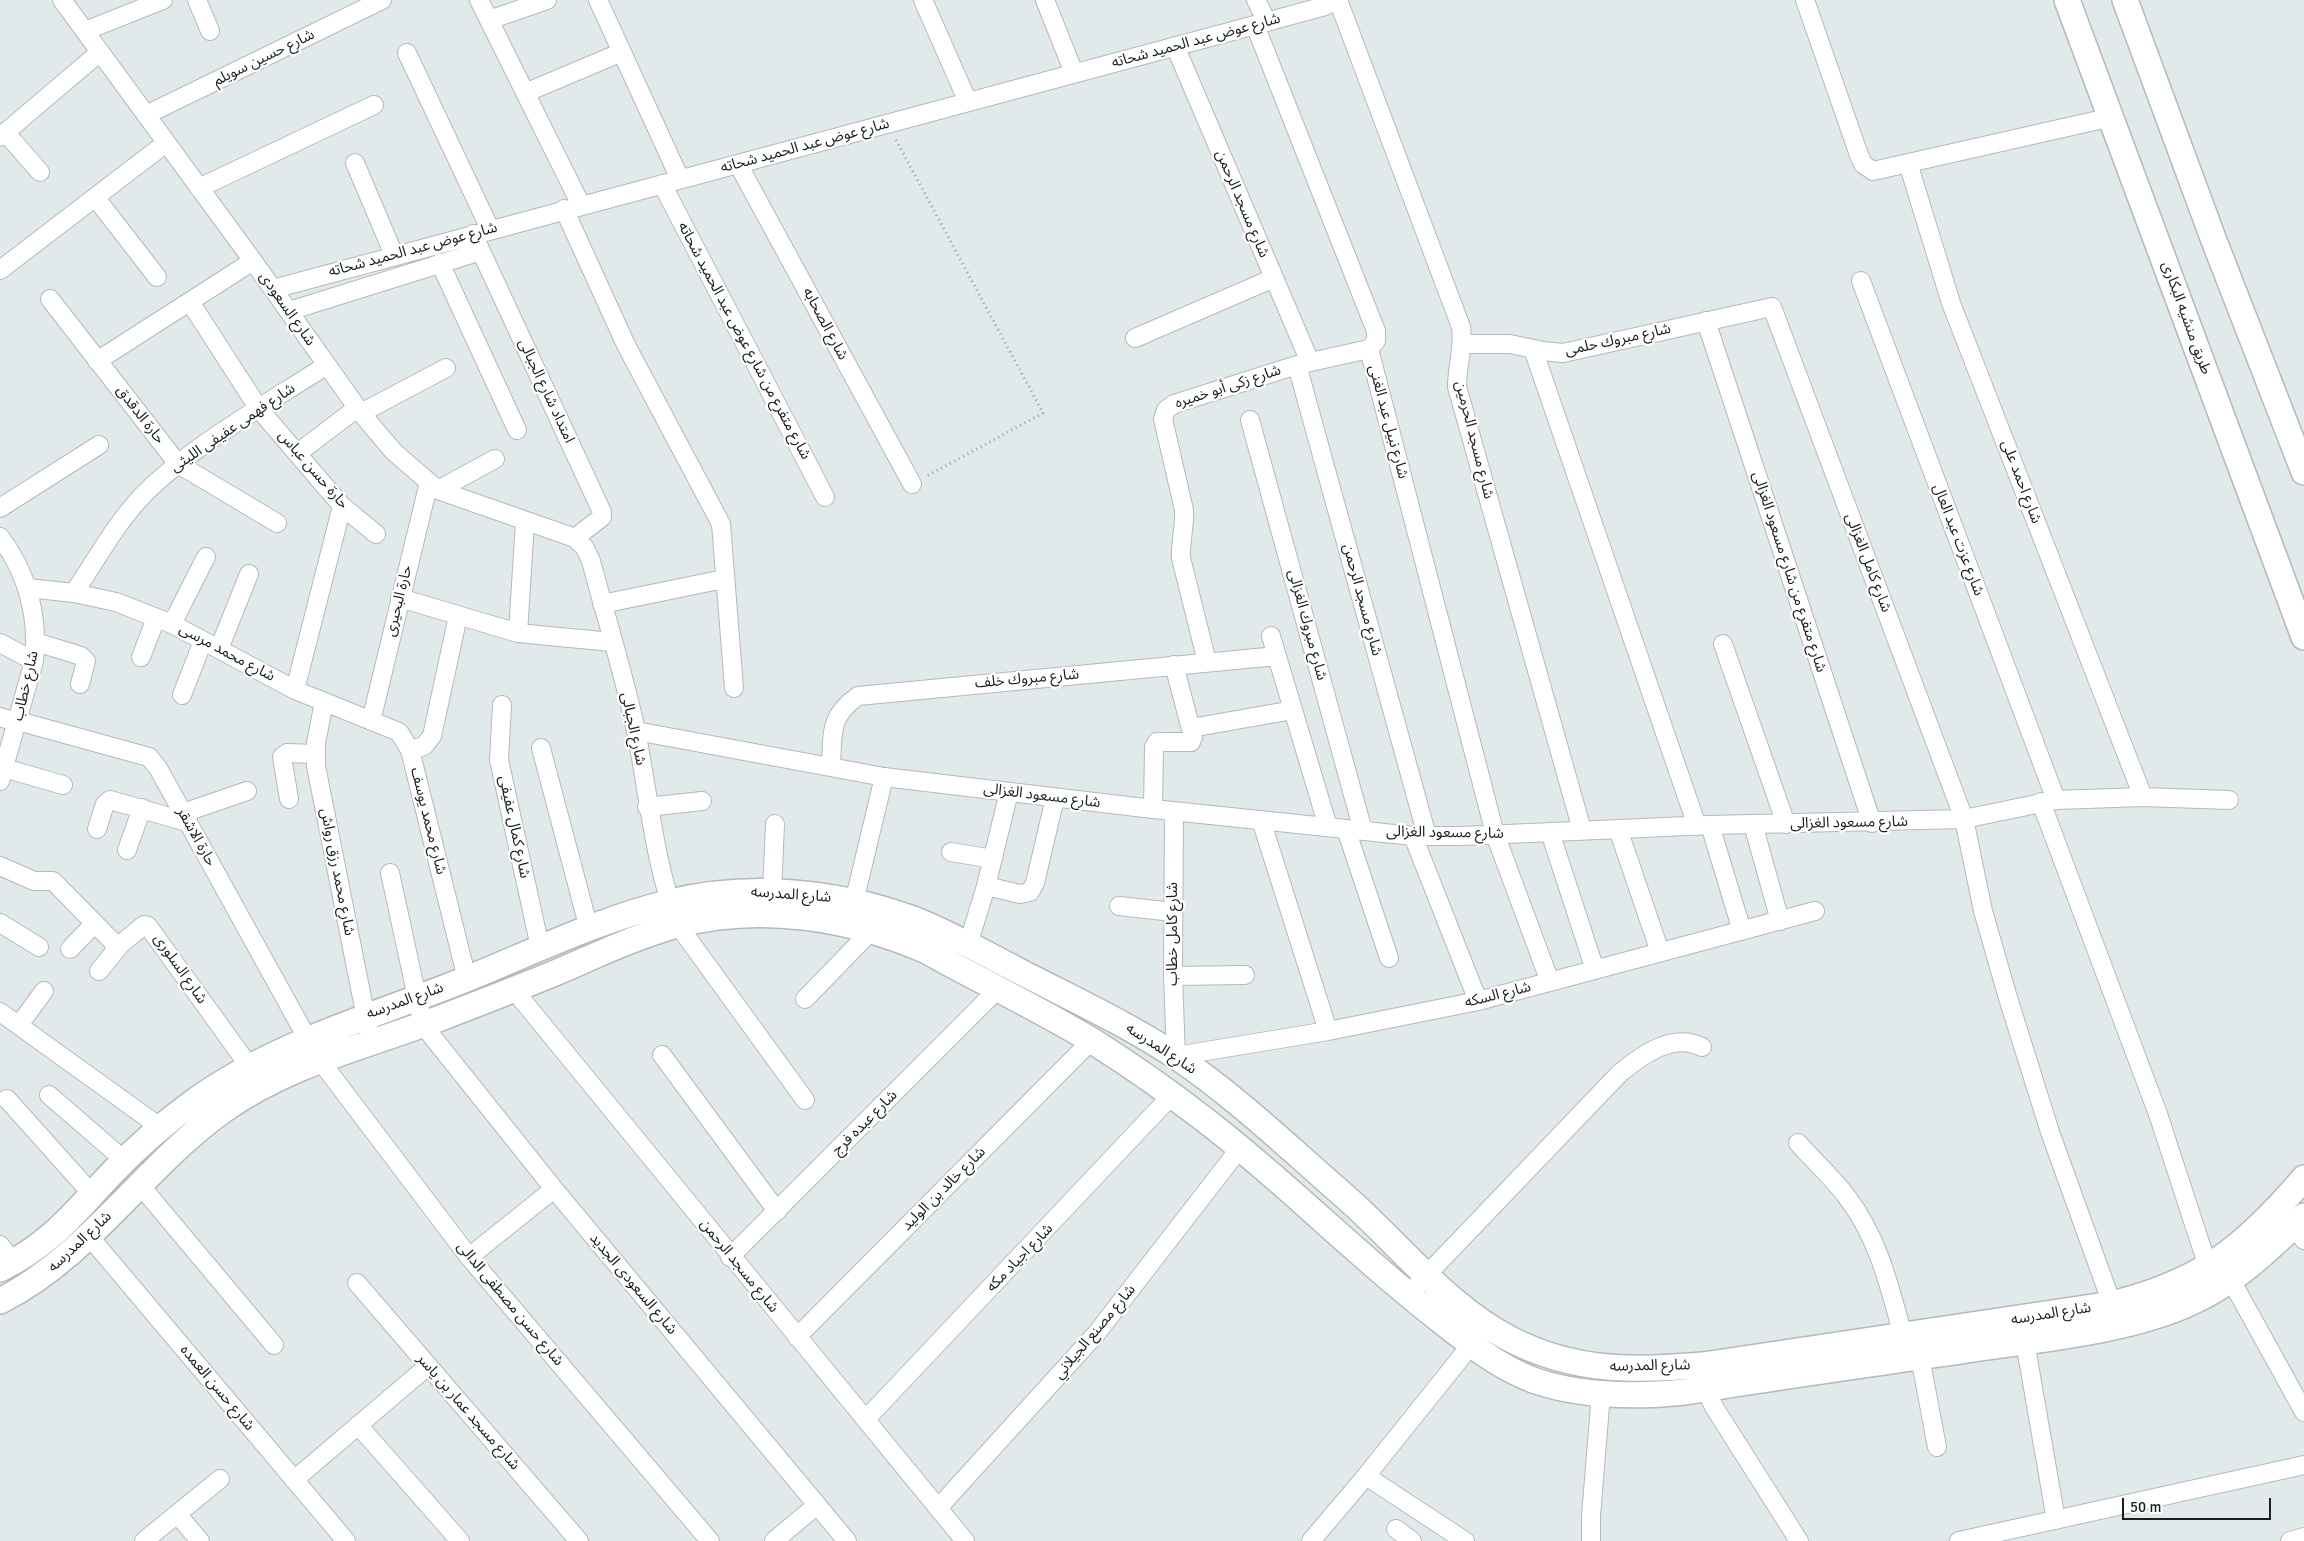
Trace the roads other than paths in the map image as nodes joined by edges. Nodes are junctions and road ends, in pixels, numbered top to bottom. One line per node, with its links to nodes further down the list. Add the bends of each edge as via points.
1 (62, 0): 17 (street, شارع السعودى)
2 (163, 0): 17 (street)
3 (197, 0): 18 (street)
4 (382, 0): 27 (street, شارع حسين سويلم)
5 (479, 0): 15 (street)
6 (547, 0): 15 (street)
7 (598, 0): 21 (street)
8 (923, 0): 25 (street)
9 (1045, 0): 23 (street)
10 (1256, 0): 16 (street, شارع نبيل عبد الغنى)
11 (1337, 0): 16 (street, شارع عوض عبد الحميد شحاته); 58 (street, شارع مسجد الحرمين, via 1461,327)
12 (1805, 0): 32 (street, via 1863,164 1873,171)
13 (2067, 0): 28 (street, طريق منشيه البكارى)
14 (2125, 0): 73 (street)
15 (489, 20): 24 (street)
16 (1261, 24): 19 (street, شارع عوض عبد الحميد شحاته); 59 (street, شارع نبيل عبد الغنى, via 1376,331 1376,341)
17 (85, 31): 20 (street, شارع السعودى)
18 (210, 32)
19 (1175, 46): 23 (street, شارع عوض عبد الحميد شحاته); 48 (street, شارع مسجد الرحمن)
20 (100, 52): 27 (street, شارع السعودى); 29 (street)
21 (622, 52): 24 (street); 35 (street)
22 (408, 53): 41 (street, امتداد شارع الجبالى)
23 (1074, 73): 25 (street, شارع عوض عبد الحميد شحاته)
24 (525, 92): 39 (street)
25 (968, 102): 33 (street, شارع عوض عبد الحميد شحاته)
26 (374, 105): 37 (street)
27 (146, 115): 30 (street, شارع السعودى)
28 (2112, 117): 32 (street); 95 (street, طريق منشيه البكارى)
29 (3, 135): 34 (street)
30 (166, 143): 37 (street, شارع السعودى); 38 (street)
31 (356, 162): 43 (street)
32 (1908, 163): 128 (street, شارع احمد على, via 1951,302)
33 (738, 164): 35 (street, شارع عوض عبد الحميد شحاته); 74 (street, شارع الصحابه)
34 (40, 172)
35 (680, 179): 36 (street, شارع عوض عبد الحميد شحاته)
36 (662, 184): 39 (street, شارع عوض عبد الحميد شحاته); 76 (street, شارع متفرع من شارع عوض عبد الحميد شحاته)
37 (199, 188): 44 (street, شارع السعودى)
38 (95, 197): 46 (street); 47 (street)
39 (581, 205): 40 (street, شارع عوض عبد الحميد شحاته)
40 (564, 209): 41 (street, شارع عوض عبد الحميد شحاته); 86 (street, via 626,345 721,524)
41 (482, 231): 42 (street, امتداد شارع الجبالى); 43 (street, شارع عوض عبد الحميد شحاته)
42 (481, 251): 45 (street); 83 (street, امتداد شارع الجبالى, via 602,512 599,522)
43 (388, 257): 49 (street); 51 (street, شارع عوض عبد الحميد شحاته)
44 (253, 261): 51 (street, شارع السعودى); 53 (street)
45 (440, 263): 49 (street); 68 (street)
46 (0, 270)
47 (157, 277)
48 (1274, 278): 57 (street); 62 (street, شارع مسجد الرحمن)
49 (389, 279): 55 (street)
50 (1861, 281): 133 (street, شارع عزت عبد العال)
51 (273, 289): 55 (street, شارع السعودى)
52 (50, 299): 61 (street, حارة الدقدق)
53 (190, 302): 61 (street); 65 (street, حارة حسن عباس)
54 (1772, 307): 56 (street, شارع مبروك حلمى); 139 (street, شارع كامل الغزالى)
55 (289, 311): 63 (street, شارع السعودى)
56 (1706, 321): 60 (street, شارع مبروك حلمى, via 1563,353); 141 (street, شارع متفرع من شارع مسعود الغزالى)
57 (1134, 338)
58 (1464, 344): 60 (street, شارع مبروك حلمى, via 1510,344); 150 (street, شارع مسجد الحرمين, via 1457,387)
59 (1369, 349): 62 (street, شارع زكى أبو خميره); 152 (street, شارع نبيل عبد الغنى)
60 (1533, 349): 145 (street)
61 (97, 361): 72 (street, حارة الدقدق)
62 (1304, 363): 105 (street, شارع زكى أبو خميره, via 1174,404 1166,410 1163,419 1184,510 1181,558); 153 (street, شارع مسجد الرحمن)
63 (327, 365): 65 (street, شارع فهمى عفيفى الليثى); 66 (street, شارع السعودى)
64 (446, 368): 66 (street)
65 (259, 408): 70 (street, حارة حسن عباس); 72 (street, شارع فهمى عفيفى الليثى)
66 (359, 411): 70 (street); 75 (street, شارع السعودى, via 394,452)
67 (1250, 420): 149 (street, شارع مبروك الغزالى)
68 (517, 430)
69 (99, 445): 78 (street)
70 (298, 454): 77 (street, حارة حسن عباس)
71 (495, 459): 75 (street)
72 (178, 464): 80 (street, حارة الدقدق); 88 (street, شارع فهمى عفيفى الليثى, via 143,495 112,535)
73 (2304, 472)
74 (912, 484)
75 (433, 486): 79 (street, شارع السعودى); 89 (street, حارة البحيرى)
76 (825, 497)
77 (342, 506): 81 (street, حارة حسن عباس); 109 (street)
78 (0, 508)
79 (525, 521): 83 (street, شارع السعودى); 93 (street)
80 (277, 524)
81 (376, 534)
82 (0, 537): 87 (street, شارع خطاب, via 10,550)
83 (575, 538): 90 (street, شارع الجبالى, via 591,561)
84 (206, 558): 92 (street)
85 (249, 574): 101 (street)
86 (724, 579): 90 (street); 108 (street)
87 (28, 588): 88 (street, شارع محمد مرسى); 97 (street, شارع خطاب)
88 (74, 594): 92 (street, شارع محمد مرسى, via 116,602)
89 (400, 598): 91 (street); 115 (street, حارة البحيرى)
90 (602, 604): 98 (street, شارع الجبالى)
91 (458, 616): 93 (street); 120 (street, شارع محمد يوسف, via 432,736 424,746)
92 (164, 621): 96 (street, شارع محمد مرسى); 102 (street)
93 (518, 633): 98 (street)
94 (1271, 636): 103 (street)
95 (2304, 637)
96 (203, 641): 101 (street, شارع محمد مرسى); 110 (street)
97 (36, 642): 104 (street, شارع خطاب); 107 (street, via 81,656 86,667)
98 (612, 642): 118 (street, شارع الجبالى)
99 (0, 643): 104 (street)
100 (1723, 644): 144 (street)
101 (219, 649): 109 (street, شارع محمد مرسى)
102 (141, 656)
103 (1277, 656): 105 (street, شارع مبروك خلف); 113 (street)
104 (34, 661): 116 (street, شارع خطاب)
105 (1207, 662): 106 (street, شارع مبروك خلف)
106 (1174, 666): 117 (street); 122 (street, شارع مبروك خلف, via 858,696 843,707 834,723)
107 (80, 684)
108 (734, 688)
109 (294, 690): 111 (street, شارع محمد مرسى)
110 (182, 694)
111 (324, 702): 115 (street, شارع محمد مرسى); 121 (street, شارع محمد رزق رواش)
112 (502, 705): 175 (street, شارع كمال عفيفى, via 499,760)
113 (1293, 710): 117 (street); 146 (street)
114 (0, 717): 116 (street, حارة الاشقر)
115 (371, 721): 120 (street, شارع محمد مرسى, via 398,732)
116 (18, 722): 123 (street, شارع خطاب); 138 (street, حارة الاشقر, via 149,757)
117 (1191, 728): 136 (street, via 1191,742 1162,741 1154,747)
118 (636, 731): 122 (street, شارع مسعود الغزالى); 134 (street, شارع الجبالى)
119 (541, 748): 169 (street)
120 (410, 750): 183 (street, شارع محمد يوسف)
121 (315, 754): 130 (street, via 287,753 282,757); 192 (street, شارع محمد رزق رواش)
122 (831, 768): 124 (street, شارع مسعود الغزالى)
123 (2, 774): 125 (street)
124 (884, 777): 127 (street, شارع مسعود الغزالى); 161 (street)
125 (63, 785)
126 (247, 791): 138 (street)
127 (1009, 792): 129 (street, شارع مسعود الغزالى); 156 (street)
128 (2143, 797): 131 (street, شارع مسعود الغزالى); 133 (street, شارع مسعود الغزالى)
129 (1055, 798): 136 (street, شارع مسعود الغزالى); 159 (street, via 1035,883 1030,892 1020,894)
130 (289, 799)
131 (2229, 800)
132 (702, 801): 134 (street)
133 (2048, 801): 139 (street, شارع مسعود الغزالى); 221 (street, شارع عزت عبد العال)
134 (647, 807): 165 (street, شارع الجبالى)
135 (142, 808): 138 (street); 147 (street, via 110,800 105,804); 154 (street)
136 (1153, 809): 137 (street, شارع مسعود الغزالى)
137 (1174, 811): 140 (street, شارع مسعود الغزالى); 163 (street, شارع كامل خطاب)
138 (185, 818): 199 (street, حارة الاشقر)
139 (1964, 819): 141 (street, شارع مسعود الغزالى); 227 (street, شارع كامل الغزالى, via 1983,911 2008,998 2050,1132)
140 (1261, 820): 146 (street, شارع مسعود الغزالى); 195 (street)
141 (1872, 823): 144 (street, شارع مسعود الغزالى)
142 (775, 824): 160 (street)
143 (1753, 824): 144 (street, شارع مسعود الغزالى); 145 (street, شارع مسعود الغزالى); 166 (street)
144 (1786, 824)
145 (1704, 825): 148 (street, شارع مسعود الغزالى); 171 (street)
146 (1328, 827): 149 (street, شارع مسعود الغزالى)
147 (97, 829)
148 (1618, 829): 150 (street, شارع مسعود الغزالى); 177 (street)
149 (1355, 830): 153 (street, شارع مسعود الغزالى); 178 (street, شارع مبروك الغزالى)
150 (1582, 830): 151 (street, شارع مسعود الغزالى)
151 (1550, 832): 152 (street, شارع مسعود الغزالى); 179 (street)
152 (1495, 834): 153 (street, شارع مسعود الغزالى); 184 (street, شارع نبيل عبد الغنى)
153 (1420, 836): 190 (street, شارع مسجد الرحمن)
154 (127, 850)
155 (951, 852): 156 (street)
156 (992, 859): 159 (street)
157 (0, 866): 168 (street, via 34,881 53,881)
158 (390, 874): 188 (street)
159 (986, 886): 173 (street)
160 (772, 892): 161 (street, شارع المدرسه); 165 (street, شارع المدرسه, via 737,892)
161 (854, 902): 173 (street, شارع المدرسه, via 913,919)
162 (1119, 906): 163 (street)
163 (1173, 912): 182 (street, شارع كامل خطاب)
164 (1815, 912): 166 (street, شارع السكه)
165 (673, 914): 169 (street, شارع المدرسه); 170 (street, شارع المدرسه, via 775,915 840,922); 186 (street, شارع المدرسه, via 639,937); 206 (street)
166 (1780, 921): 171 (street, شارع السكه)
167 (0, 923): 174 (street)
168 (94, 924): 172 (street, via 112,942); 176 (street)
169 (588, 929): 175 (street, شارع المدرسه)
170 (872, 930): 185 (street, شارع المدرسه, via 927,951); 189 (street)
171 (1742, 931): 177 (street, شارع السكه)
172 (121, 944): 180 (street); 202 (street, شارع السلورى, via 144,925 152,929)
173 (968, 945): 201 (street, شارع المدرسه, via 1116,1020)
174 (39, 947)
175 (540, 948): 183 (street, شارع المدرسه)
176 (70, 949)
177 (1660, 952): 179 (street, شارع السكه)
178 (1389, 958)
179 (1596, 970): 184 (street, شارع السكه)
180 (99, 971)
181 (1245, 975): 182 (street)
182 (1173, 976): 201 (street, شارع كامل خطاب)
183 (467, 979): 188 (street, شارع المدرسه)
184 (1550, 982): 190 (street, شارع السكه)
185 (998, 989): 197 (street, شارع المدرسه); 215 (street, شارع عبده فرج)
186 (514, 990): 194 (street, شارع المدرسه); 218 (street, شارع مسجد الرحمن)
187 (44, 991): 193 (street)
188 (417, 997): 192 (street, شارع المدرسه); 194 (street)
189 (806, 999)
190 (1478, 1001): 195 (street, شارع السكه)
191 (0, 1012): 193 (street)
192 (365, 1016): 196 (street, شارع محمد رزق رواش); 199 (street, شارع المدرسه)
193 (19, 1025): 207 (street)
194 (423, 1025): 196 (street, شارع المدرسه); 213 (street, شارع السعودى الجديد)
195 (1328, 1031): 201 (street, شارع السكه)
196 (371, 1041): 199 (street, شارع المدرسه)
197 (1091, 1041): 204 (street, شارع المدرسه); 229 (street, شارع خالد بن الوليد)
198 (1702, 1047): 222 (street, via 1682,1041 1667,1044 1620,1073)
199 (313, 1048): 202 (street, شارع المدرسه); 212 (street, شارع المدرسه, via 221,1112); 219 (street, شارع حسن مصطفى الدالى)
200 (662, 1055): 215 (street)
201 (1176, 1056): 222 (street, شارع المدرسه, via 1224,1092 1364,1212)
202 (249, 1066): 207 (street, شارع المدرسه, via 218,1084)
203 (49, 1095): 210 (street)
204 (1172, 1095): 209 (street, شارع المدرسه); 238 (street, شارع اجياد مكه)
205 (8, 1099): 214 (street)
206 (805, 1100)
207 (160, 1127): 210 (street, شارع المدرسه)
208 (1798, 1143): 228 (street, via 1847,1197 1863,1220 1886,1271)
209 (1240, 1148): 225 (street, شارع المدرسه); 246 (street, شارع مصنع الجيلاني, via 1096,1334)
210 (124, 1160): 214 (street, شارع المدرسه)
211 (2304, 1178): 221 (street, شارع المدرسه, via 2251,1236)
212 (140, 1185): 217 (street, شارع المدرسه); 231 (street)
213 (554, 1189): 219 (street); 245 (street, شارع السعودى الجديد)
214 (92, 1194): 220 (street, شارع المدرسه, via 64,1226)
215 (777, 1211): 218 (street, شارع عبده فرج)
216 (2301, 1227): 223 (street, شارع المدرسه)
217 (88, 1235): 226 (street, شارع المدرسه, via 44,1275); 244 (street, شارع حسن العمده)
218 (730, 1256): 229 (street, شارع مسجد الرحمن)
219 (469, 1257): 257 (street, شارع حسن مصطفى الدالى)
220 (4, 1259)
221 (2208, 1267): 227 (street, شارع المدرسه, via 2162,1290)
222 (1428, 1275): 225 (street); 235 (street, شارع المدرسه, via 1466,1311 1538,1352 1620,1370)
223 (2231, 1280): 230 (street, شارع المدرسه, via 2194,1302 2155,1317); 237 (street)
224 (357, 1283): 234 (street, شارع مسجد عمار بن ياسر)
225 (1407, 1295): 232 (street, شارع المدرسه)
226 (0, 1301)
227 (2112, 1304): 228 (street, شارع المدرسه)
228 (1904, 1336): 235 (street, شارع المدرسه)
229 (797, 1337): 238 (street, شارع مسجد الرحمن)
230 (2025, 1342): 233 (street, شارع المدرسه); 248 (street)
231 (274, 1345)
232 (1471, 1345): 236 (street, شارع المدرسه, via 1532,1379 1570,1390); 242 (street)
233 (1920, 1357): 235 (street, شارع المدرسه); 240 (street)
234 (428, 1366): 239 (street); 256 (street, شارع مسجد عمار بن ياسر)
235 (1705, 1377): 236 (street, شارع المدرسه, via 1643,1395); 264 (street, via 1714,1408)
236 (1601, 1393): 263 (street)
237 (2304, 1412)
238 (866, 1419): 246 (street, شارع مسجد الرحمن)
239 (358, 1425): 244 (street); 255 (street)
240 (1936, 1447)
241 (2304, 1466): 248 (street)
242 (1366, 1476): 251 (street); 262 (street)
243 (220, 1479): 247 (street)
244 (294, 1480): 254 (street, شارع حسن العمده)
245 (817, 1505): 258 (street); 259 (street, شارع السعودى الجديد)
246 (938, 1506): 260 (street, شارع مسجد الرحمن)
247 (177, 1514): 252 (street); 253 (street)
248 (2056, 1520): 265 (street)
249 (1396, 1529): 261 (street)
250 (2304, 1537): 266 (street)
251 (1315, 1540)
252 (144, 1541)
253 (200, 1541)
254 (346, 1541)
255 (460, 1541)
256 (579, 1541)
257 (710, 1541)
258 (774, 1541)
259 (847, 1541)
260 (965, 1541)
261 (1412, 1541)
262 (1465, 1541)
263 (1591, 1541)
264 (1799, 1541)
265 (1959, 1541)
266 (2290, 1541)

